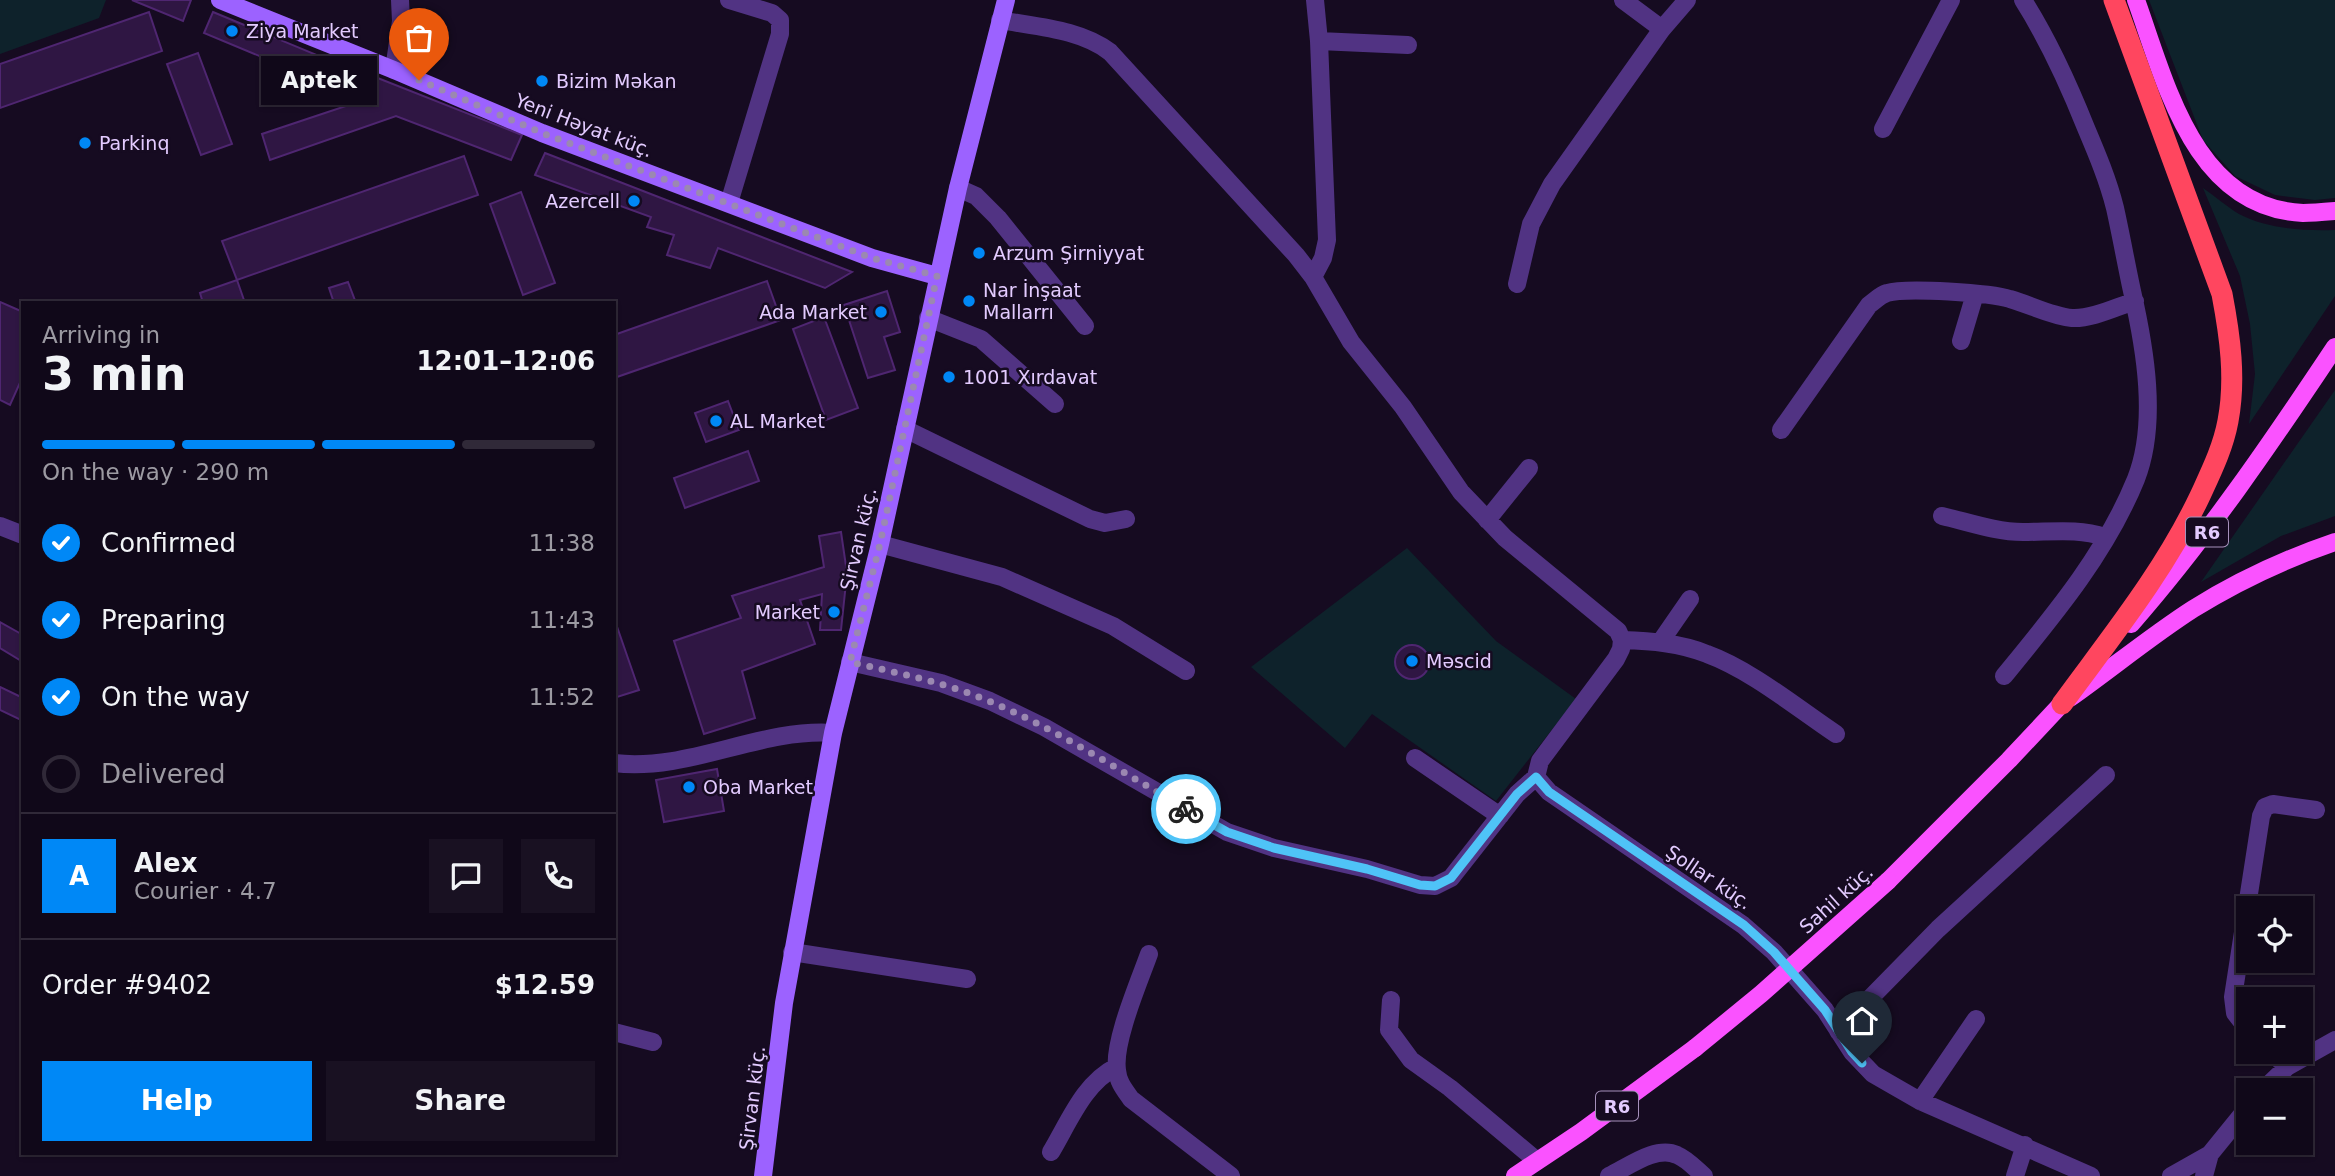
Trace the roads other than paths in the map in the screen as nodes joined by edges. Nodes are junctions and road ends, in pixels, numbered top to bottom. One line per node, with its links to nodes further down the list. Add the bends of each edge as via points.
1 (220, 0): 16 (street, Yeni Həyat küç.)
2 (400, 0): 16 (street)
3 (729, 0): 19 (street, via 772,13 780,20 780,34)
4 (1006, 0): 12 (street, Şirvan küç.)
5 (1315, 0): 14 (street)
6 (1623, 0): 13 (street)
7 (1687, 0): 13 (street)
8 (1951, 0): 17 (street)
9 (2023, 0): 25 (street, via 2066,77 2101,165)
10 (2114, 0): 48 (highway, via 2222,294 2232,379 2228,421 2216,462 2180,538)
11 (2136, 0): 20 (main road, via 2174,106 2217,175 2247,197 2273,207 2301,213)
12 (1000, 20): 18 (street, Şirvan küç.); 22 (street, via 1076,34 1110,52)
13 (1662, 29): 23 (street, via 1552,184 1531,224)
14 (1320, 41): 15 (street); 22 (street, via 1327,240)
15 (1408, 45)
16 (394, 70): 19 (street, Yeni Həyat küç., via 542,133)
17 (1883, 129)
18 (958, 188): 21 (street, Şirvan küç.); 27 (street, via 976,196 998,218)
19 (729, 203): 21 (street, Yeni Həyat küç., via 872,258)
20 (2335, 211)
21 (937, 276): 26 (street, Şirvan küç.)
22 (1313, 277): 36 (street, via 1351,342 1461,492)
23 (1517, 284)
24 (1975, 294): 25 (street, via 2008,298 2073,318); 28 (street); 32 (street, via 1884,293 1870,305)
25 (2135, 301): 39 (street, via 2147,381 2142,456 2136,478)
26 (928, 318): 30 (street, via 981,340); 31 (street, Şirvan küç.)
27 (1085, 326)
28 (1961, 341)
29 (2335, 347): 48 (main road, R6, via 2209,528)
30 (1055, 404)
31 (905, 429): 35 (street, via 1090,519 1105,523); 41 (street, Şirvan küç.)
32 (1781, 430)
33 (1529, 468): 36 (street)
34 (1942, 516): 39 (street, via 2021,532 2063,529)
35 (1126, 519)
36 (1487, 520): 43 (street)
37 (0, 526): 38 (street)
38 (21, 533)
39 (2105, 537): 47 (street, via 2076,586)
40 (2335, 542): 48 (main road, via 2246,579 2193,609)
41 (880, 544): 45 (street, Şirvan küç.); 46 (street, via 1002,577 1113,626)
42 (1690, 599): 44 (street)
43 (1622, 639): 44 (street); 54 (street, via 1616,659 1540,761)
44 (1661, 642): 50 (street, via 1706,653 1735,667)
45 (850, 662): 49 (street, Şirvan küç.); 56 (street, via 941,683 990,701 1227,832 1420,885 1435,886 1451,878)
46 (1186, 671)
47 (2004, 676)
48 (2062, 704): 76 (main road, Sahil küç. / R6, bridge, via 1888,881 1761,993 1637,1092)
49 (833, 733): 52 (street, via 793,734 660,763); 57 (street, Şirvan küç.)
50 (1836, 734)
51 (1415, 758): 56 (street)
52 (616, 762)
53 (2106, 775): 63 (street, via 1938,929)
54 (1536, 777): 56 (street); 63 (street, Şollar küç., via 1549,792 1744,925 1774,952)
55 (2316, 810): 61 (street, via 2273,804 2265,807 2261,816 2233,997)
56 (1500, 816)
57 (792, 952): 59 (street); 77 (street, Şirvan küç.)
58 (1149, 954): 69 (street, via 1117,1048)
59 (967, 979)
60 (1391, 1000): 76 (street, via 1388,1030 1411,1060)
61 (2236, 1014)
62 (1976, 1019): 71 (street)
63 (1838, 1031): 71 (street, Şollar küç., via 1872,1074)
64 (616, 1033): 66 (street)
65 (2335, 1040): 68 (street)
66 (653, 1042)
67 (2284, 1064): 68 (street)
68 (2287, 1067): 70 (street)
69 (1116, 1068): 74 (street, via 1092,1084); 78 (street, via 1131,1099)
70 (2276, 1078)
71 (1920, 1101): 73 (street, Şollar küç.)
72 (2236, 1122): 75 (street)
73 (2025, 1145): 82 (street); 83 (street, Şollar küç.)
74 (1051, 1152)
75 (2210, 1154): 84 (street); 85 (street)
76 (1537, 1161): 79 (main road, Sahil küç. / R6)
77 (764, 1176)
78 (1231, 1176)
79 (1515, 1176)
80 (1609, 1176): 81 (street, via 1666,1151)
81 (1704, 1176)
82 (2015, 1176)
83 (2091, 1176)
84 (2171, 1176)
85 (2204, 1176)

